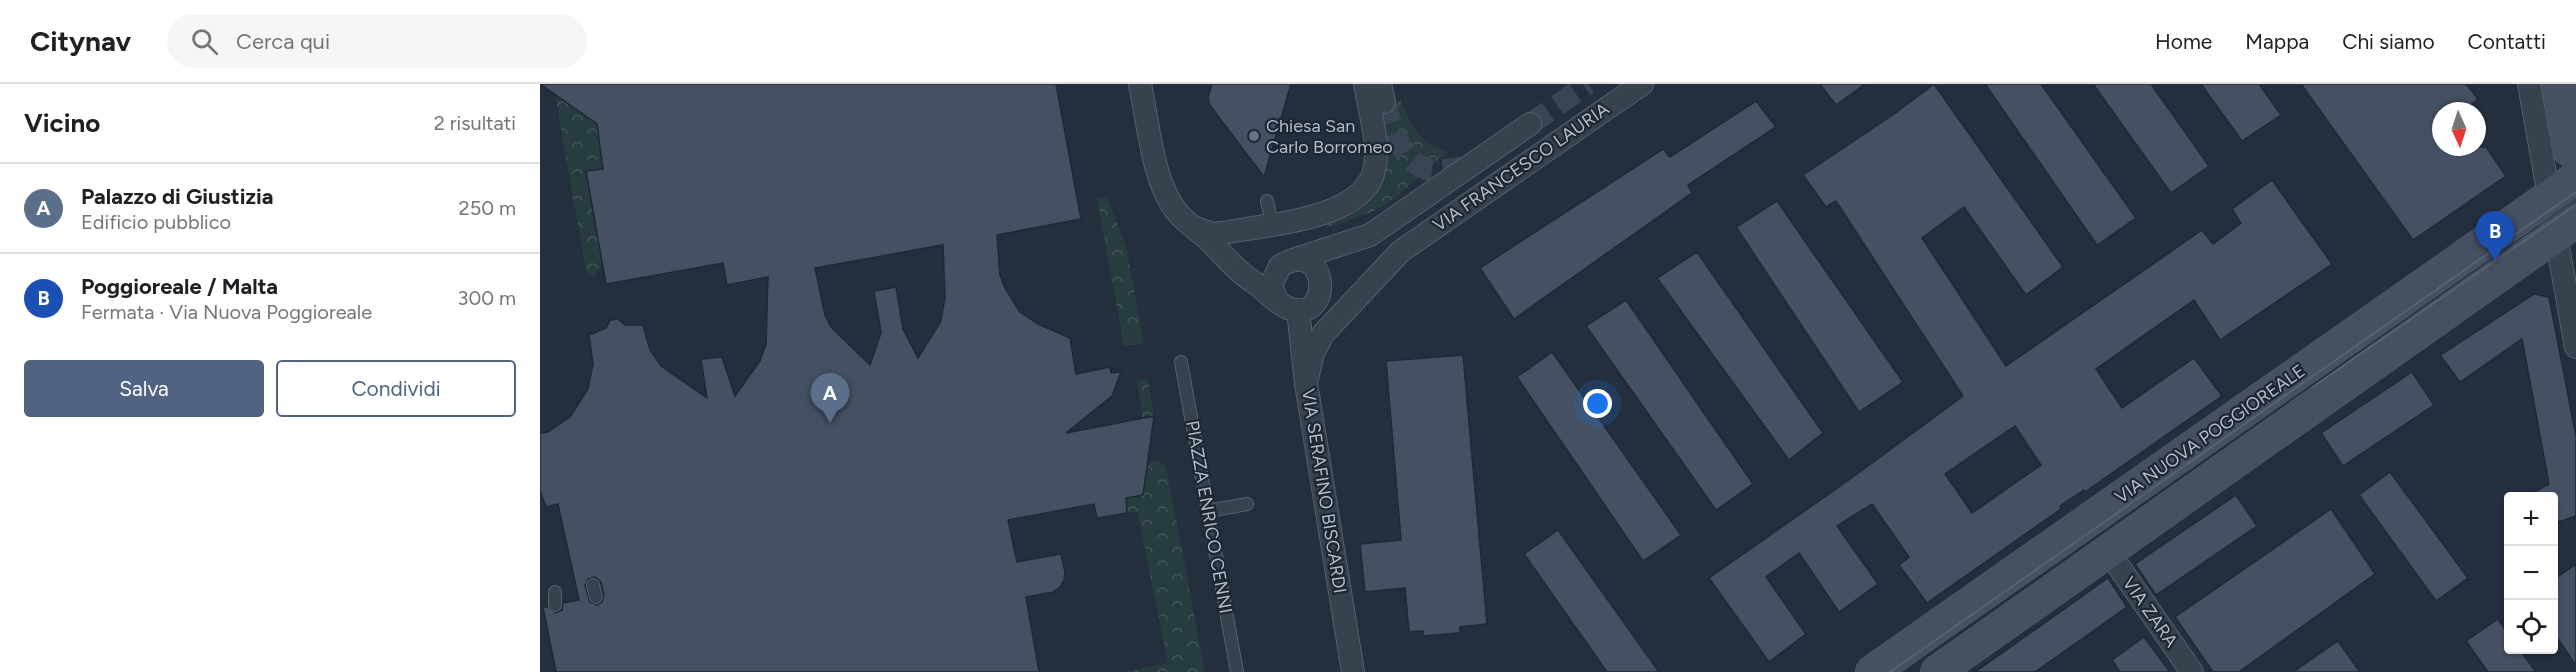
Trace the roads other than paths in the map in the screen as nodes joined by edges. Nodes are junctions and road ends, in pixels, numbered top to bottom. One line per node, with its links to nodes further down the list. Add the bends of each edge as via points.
1 (1140, 84): 11 (street, via 1158,178)
2 (1365, 84): 10 (street, via 1376,154 1371,182 1364,193 1337,210)
3 (1642, 84): 14 (street, VIA FRANCESCO LAURIA, via 1401,251)
4 (2529, 84): 9 (street)
5 (2558, 84): 7 (main road)
6 (1530, 124): 12 (street, via 1370,235)
7 (2573, 164): 9 (main road)
8 (1267, 201): 10 (lane)
9 (2558, 215): 17 (street); 22 (main road, VIA NUOVA POGGIOREALE); 27 (main road, VIA NUOVA POGGIOREALE)
10 (1272, 223): 11 (street, via 1212,234)
11 (1189, 225): 13 (street)
12 (1290, 261): 13 (street, via 1258,265); 15 (street, via 1280,266 1272,278); 16 (street, via 1310,264 1320,276 1320,293)
13 (1243, 275): 15 (street)
14 (1357, 298): 16 (street); 19 (street, VIA FRANCESCO LAURIA, via 1323,333 1313,353)
15 (1276, 299): 16 (street, via 1289,309)
16 (1304, 308): 19 (street, VIA SERAFINO BISCARDI)
17 (2576, 347)
18 (1181, 362): 21 (lane, PIAZZA ENRICO CENNI)
19 (1306, 383): 26 (street, VIA SERAFINO BISCARDI)
20 (1247, 504): 21 (lane)
21 (1208, 511): 25 (lane, PIAZZA ENRICO CENNI)
22 (2108, 551): 28 (main road, VIA NUOVA POGGIOREALE); 29 (street, VIA ZARA)
23 (555, 592): 24 (lane)
24 (555, 605)
25 (1237, 672)
26 (1353, 672)
27 (1872, 672)
28 (1936, 672)
29 (2192, 672)

